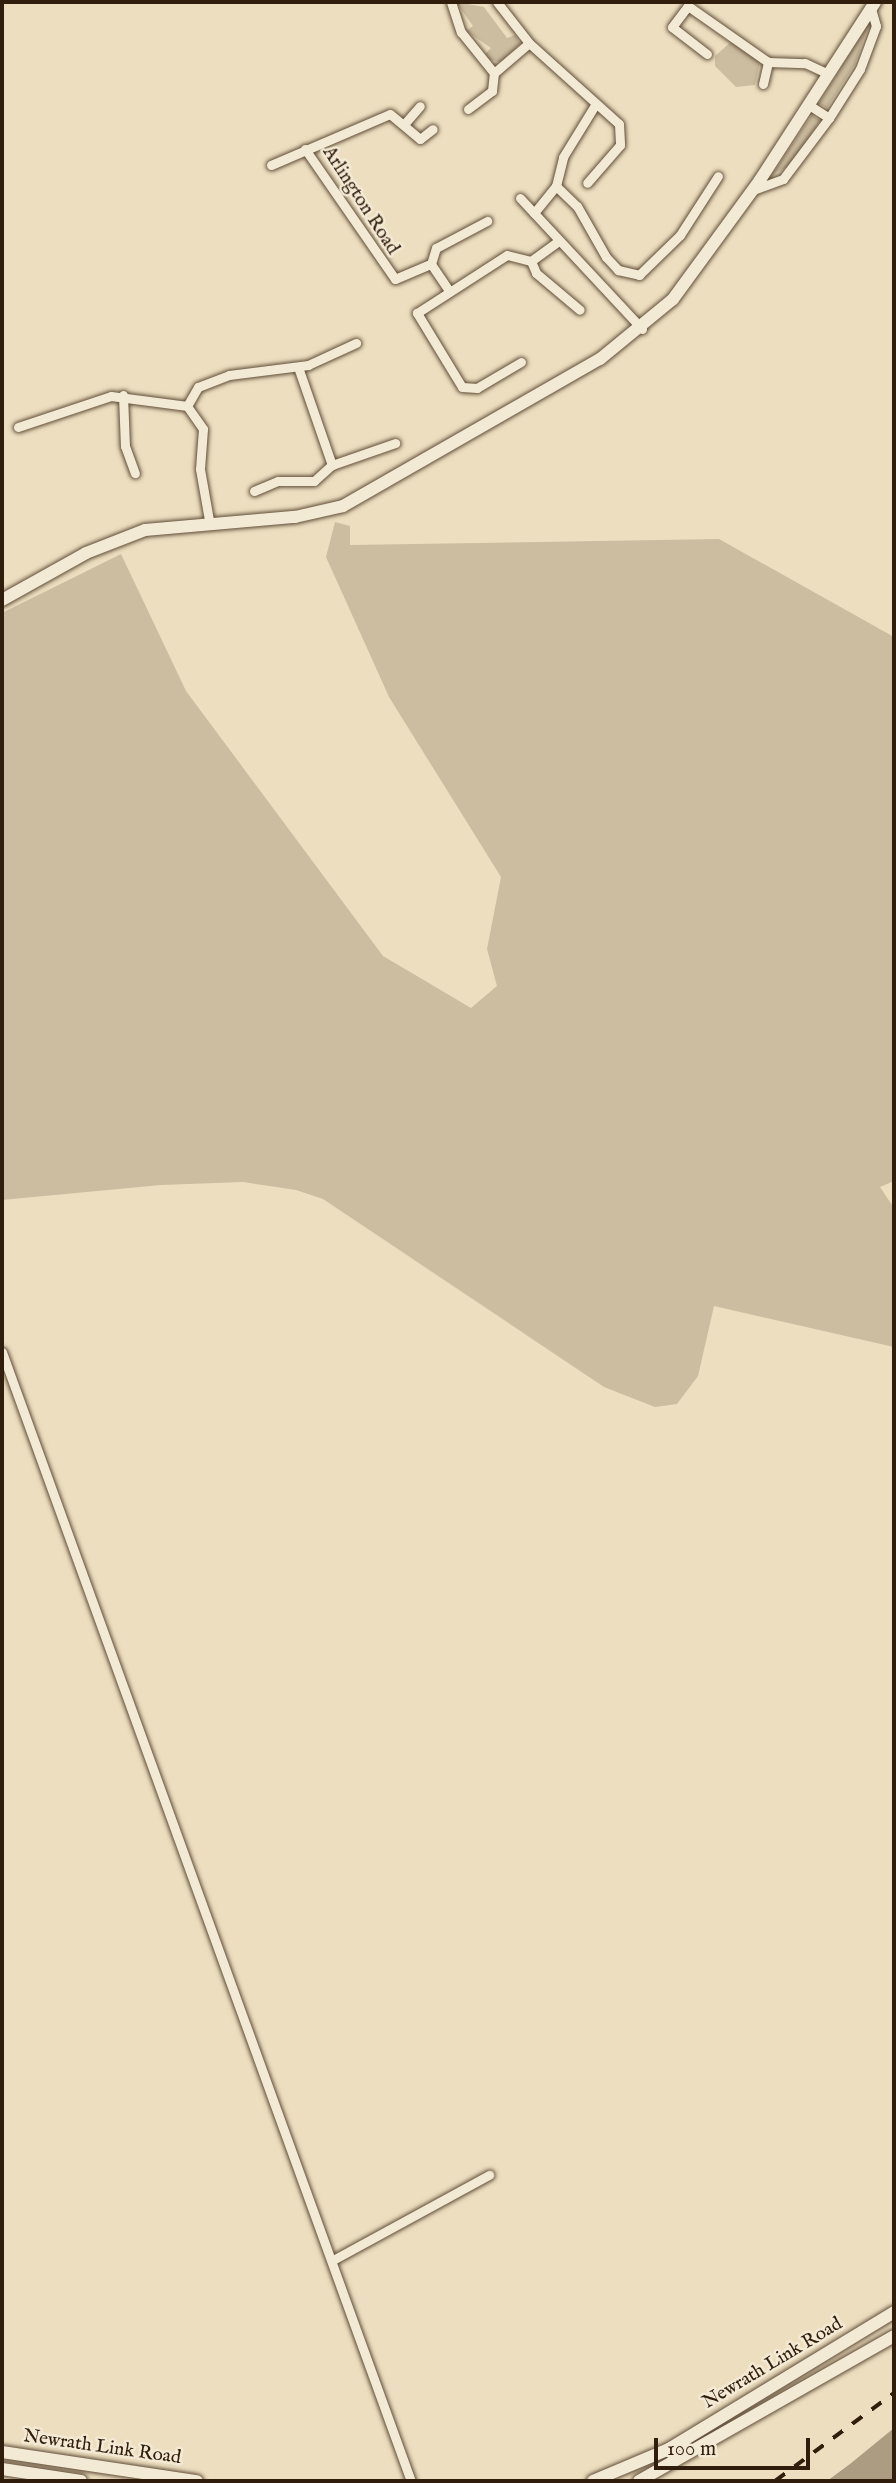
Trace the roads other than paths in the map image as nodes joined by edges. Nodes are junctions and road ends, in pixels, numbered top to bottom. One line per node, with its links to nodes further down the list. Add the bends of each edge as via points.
1 (451, 2): 7 (street, via 461,32)
2 (497, 2): 4 (street)
3 (873, 5): 8 (street); 14 (street, via 876,26 859,69)
4 (529, 43): 7 (street); 10 (street)
5 (706, 54): 6 (street, via 672,27 688,6)
6 (768, 62): 8 (street, via 805,63); 9 (street)
7 (494, 73): 13 (street, via 492,91)
8 (829, 74): 11 (street)
9 (763, 84)
10 (595, 105): 20 (street, via 623,134); 21 (street, via 563,157)
11 (809, 105): 14 (street); 22 (street)
12 (420, 106): 15 (street)
13 (468, 109)
14 (829, 118): 22 (street, via 783,179)
15 (406, 122): 16 (street, via 419,139); 17 (street, via 379,117)
16 (433, 129)
17 (305, 149): 18 (street); 28 (street, Arlington Road, via 387,273 403,278)
18 (271, 165)
19 (718, 176): 21 (street, via 680,235 639,275 618,270 578,206)
20 (587, 183)
21 (556, 186): 24 (street)
22 (753, 190): 31 (street, via 673,299)
23 (520, 198): 24 (street)
24 (534, 213): 26 (street)
25 (487, 221): 28 (street, Arlington Road, via 436,248)
26 (559, 241): 27 (street); 31 (street)
27 (531, 261): 29 (street, via 506,255); 30 (street, via 536,273)
28 (431, 264): 29 (street)
29 (447, 288): 33 (street, via 417,313 462,387 477,388)
30 (580, 310)
31 (642, 329): 42 (street, via 541,395 343,506 295,517)
32 (356, 343): 34 (street)
33 (521, 362)
34 (298, 367): 36 (street, via 229,375 198,387); 39 (street)
35 (123, 395): 36 (street); 37 (street, via 69,406); 40 (street, via 125,446)
36 (187, 406): 42 (street, via 203,429 200,469)
37 (18, 427)
38 (395, 443): 39 (street)
39 (332, 465): 41 (street, via 314,481 278,481)
40 (135, 473)
41 (254, 491)
42 (209, 520): 43 (street, via 109,542)
43 (2, 600)
44 (2, 1352): 46 (street)
45 (489, 2175): 46 (street)
46 (333, 2260): 53 (street)
47 (894, 2312): 54 (street, Newrath Link Road, via 669,2449)
48 (894, 2336): 55 (street, Newrath Link Road)
49 (2, 2452): 52 (street, Newrath Link Road)
50 (2, 2469): 51 (street, Newrath Link Road)
51 (81, 2481)
52 (197, 2481)
53 (411, 2481)
54 (593, 2481)
55 (639, 2481)

